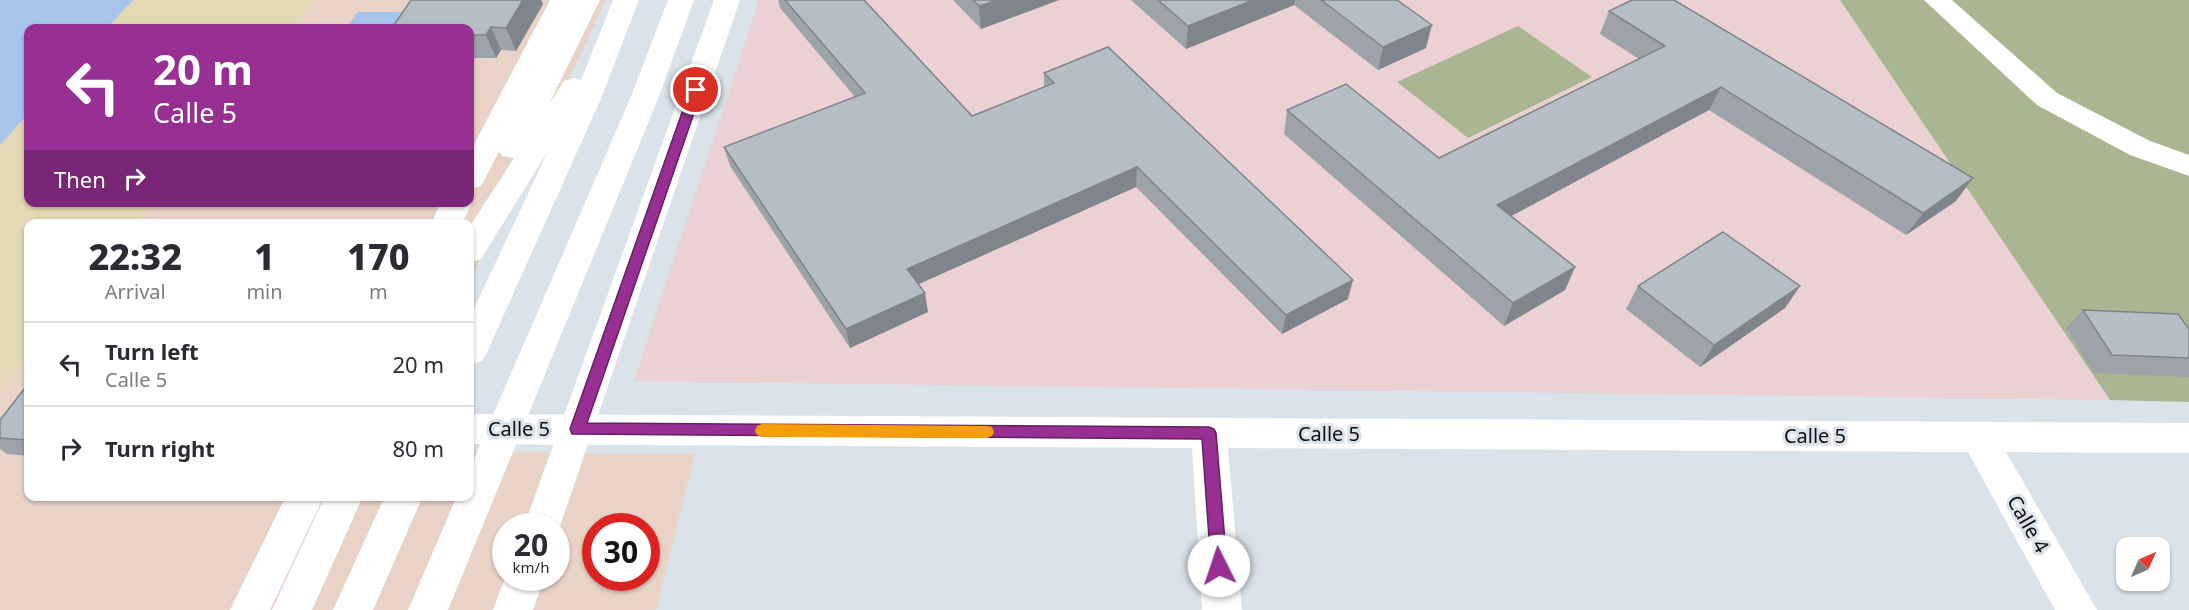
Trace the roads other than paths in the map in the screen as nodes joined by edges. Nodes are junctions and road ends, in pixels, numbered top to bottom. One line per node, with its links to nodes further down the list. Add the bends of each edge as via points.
1 (563, 0): 8 (main road)
2 (586, 0): 9 (main road)
3 (681, 0): 13 (main road, via 644,99)
4 (727, 0): 14 (main road)
5 (1937, 0): 7 (main road, via 2047,99 2140,148)
6 (623, 7): 10 (main road); 11 (main road, via 586,101)
7 (2189, 166)
8 (474, 171)
9 (474, 227)
10 (474, 245)
11 (474, 343)
12 (474, 429): 13 (main road, Calle 5)
13 (504, 429): 14 (main road, Calle 5); 18 (main road)
14 (577, 429): 15 (main road, Calle 5); 23 (main road)
15 (1209, 433): 16 (main road, Calle 5); 30 (main road)
16 (1978, 437): 17 (main road, Calle 5); 31 (main road, Calle 4)
17 (2189, 438)
18 (474, 500)
19 (304, 501): 25 (main road)
20 (342, 501): 26 (main road)
21 (402, 501): 27 (main road)
22 (474, 501): 28 (main road)
23 (548, 513)
24 (520, 591): 29 (main road)
25 (250, 610)
26 (292, 610)
27 (353, 610)
28 (428, 610)
29 (513, 610)
30 (1222, 610)
31 (2078, 610)

